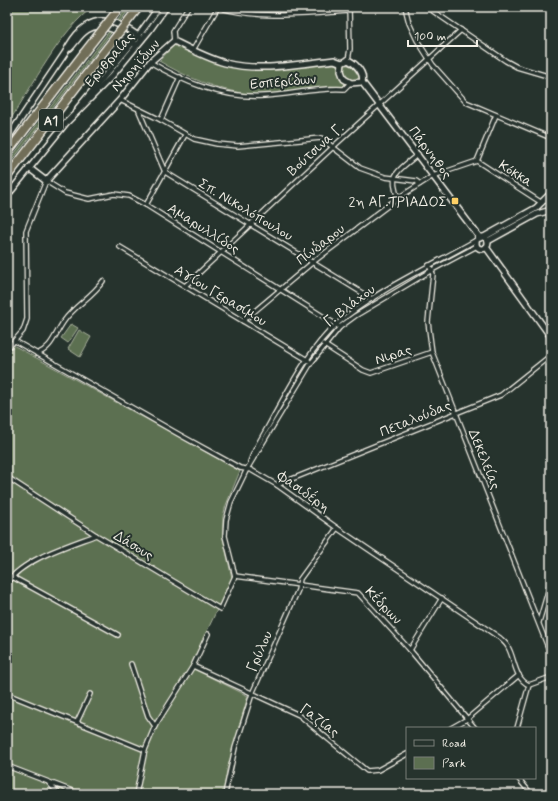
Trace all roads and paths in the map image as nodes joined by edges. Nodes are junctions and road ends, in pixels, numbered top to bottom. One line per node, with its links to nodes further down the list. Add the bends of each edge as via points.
1 (120, 7): 36 (highway, Α1, bridge)
2 (139, 7): 42 (highway, Α1, bridge)
3 (159, 7): 13 (street, Ερυθραίας)
4 (166, 7): 13 (street, Ερυθραίας)
5 (188, 7): 14 (street, via 173,31)
6 (218, 7): 10 (street, via 287,16); 17 (street)
7 (406, 7): 19 (street, via 416,40)
8 (427, 7): 12 (street)
9 (546, 7): 11 (street)
10 (349, 9): 20 (street, via 350,49)
11 (551, 10)
12 (461, 30): 19 (street, Βούτσινα Γ.); 23 (street, via 517,67)
13 (140, 37): 15 (street, Ερυθραίας); 16 (street, Ερυθραίας); 18 (street, via 107,22 91,22 80,29)
14 (174, 41): 17 (street, Νηρηϊδων); 21 (street, Νηρηϊδων)
15 (132, 42): 16 (street); 18 (street, via 110,29 93,27 84,32); 31 (street, Ερυθραίας)
16 (137, 45): 31 (street, Ερυθραίας, via 112,76)
17 (193, 50): 20 (street, Νηρηϊδων, via 224,62 240,65)
18 (65, 53): 34 (street)
19 (429, 59): 27 (street, Βούτσινα Γ.); 29 (street, via 468,104)
20 (345, 61): 24 (street, via 352,62 359,70 363,77); 25 (street, via 341,71 342,77)
21 (150, 62): 22 (street, Εσπερίδων); 26 (street, Νηρηϊδων)
22 (180, 77): 25 (street, Εσπερίδων, via 221,92 259,96 344,89); 30 (street)
23 (551, 77)
24 (362, 82): 25 (street); 27 (street, Πάρνηθος)
25 (350, 83)
26 (120, 100): 28 (street); 44 (street, Νηρηϊδων)
27 (380, 105): 35 (street, Βούτσινα Γ.); 37 (street, Πάρνηθος)
28 (139, 111): 30 (street); 40 (street)
29 (496, 115): 33 (street); 38 (street)
30 (161, 120): 32 (street)
31 (66, 123): 39 (street, Ερυθραίας)
32 (185, 135): 35 (street, via 203,141 238,146 321,138); 40 (street)
33 (551, 138)
34 (7, 139)
35 (333, 147): 43 (street, via 360,168); 52 (street, Βούτσινα Γ.)
36 (7, 153)
37 (418, 154): 41 (street, Πάρνηθος); 43 (street)
38 (477, 161): 41 (street, Πίνδαρου); 49 (street, Κόκκα)
39 (30, 168): 44 (street); 47 (street, Ερυθραίας)
40 (165, 172): 50 (street); 52 (street, Σπ. Νικολόπουλου)
41 (433, 176): 45 (street, Πίνδαρου); 53 (street, Πάρνηθος)
42 (7, 177)
43 (393, 178): 45 (street); 48 (street)
44 (46, 181): 50 (street, Αμαρυλλίδος, via 65,193 83,198 114,194 129,196); 68 (street, via 27,227 27,319 23,331)
45 (420, 184): 48 (street, Πίνδαρου)
46 (551, 193): 49 (street)
47 (7, 196)
48 (398, 198): 58 (street, Πίνδαρου)
49 (542, 202): 53 (street, via 531,212)
50 (146, 205): 57 (street, Αμαρυλλίδος)
51 (551, 210): 53 (street)
52 (250, 224): 57 (street, Βούτσινα Γ.); 58 (street, Σπ. Νικολόπουλου)
53 (482, 239): 54 (street); 56 (street); 59 (street, Γ. Βλάχου)
54 (477, 246): 56 (street, via 482,249); 60 (street, Γ. Βλάχου)
55 (120, 247): 62 (street, Αγίου Γερασίμου)
56 (486, 247): 67 (street)
57 (222, 252): 62 (street, Βούτσινα Γ.); 63 (street, Αμαρυλλίδος)
58 (313, 262): 63 (street, Πίνδαρου); 64 (street, Σπ. Νικολόπουλου)
59 (429, 265): 60 (street); 64 (street, Γ. Βλάχου)
60 (432, 270): 66 (street, Γ. Βλάχου); 72 (street, Δεκελείας, via 428,328)
61 (103, 280): 73 (street, via 96,292 83,300 64,321 45,351)
62 (185, 286): 65 (street, Αγίου Γερασίμου)
63 (281, 289): 65 (street, Πίνδαρου); 66 (street, Αμαρυλλίδος)
64 (372, 299): 66 (street, Γ. Βλάχου)
65 (243, 322): 75 (street, Αγίου Γερασίμου)
66 (338, 326): 69 (street, Γ. Βλάχου); 70 (street, Γ. Βλάχου)
67 (551, 338)
68 (14, 341): 71 (street); 73 (street, Φασιδέρη)
69 (320, 343): 70 (street, Νιρας); 75 (street, Γ. Βλάχου)
70 (325, 346): 72 (street, Νιρας, via 371,373); 75 (street, Γ. Βλάχου)
71 (7, 348)
72 (432, 352): 76 (street, Δεκελείας)
73 (36, 354): 77 (street, Φασιδέρη, via 240,468)
74 (551, 355): 76 (street, Πεταλούδας, via 500,395)
75 (309, 362): 77 (street, Γ. Βλάχου, via 294,381)
76 (456, 414): 79 (street, Πεταλούδας); 89 (street, Δεκελείας)
77 (247, 469): 79 (street, Φασιδέρη); 83 (street, Γ. Βλάχου, via 231,502 225,529)
78 (7, 477): 81 (street, Δάσους)
79 (277, 485): 80 (street, Φασιδέρη)
80 (337, 528): 87 (street, Γρύλου, via 302,576); 88 (street, Φασιδέρη)
81 (96, 535): 83 (street, Δάσους, via 220,609); 84 (street, via 47,553)
82 (7, 574): 84 (street)
83 (235, 576): 87 (street, Κέδρων)
84 (11, 577): 86 (street); 91 (street)
85 (551, 581): 89 (street)
86 (7, 583)
87 (299, 585): 92 (street, Κέδρων, via 358,593); 101 (street, Γρύλου)
88 (442, 598): 92 (street); 96 (street, Φασιδέρη, via 504,642)
89 (539, 623): 93 (street, Δεκελείας)
90 (208, 634): 95 (street)
91 (118, 636)
92 (410, 650): 102 (street, Κέδρων)
93 (550, 652)
94 (131, 664): 104 (street, via 148,716)
95 (193, 666): 101 (street, Γαζίας); 104 (street)
96 (519, 675): 98 (street, Φασιδέρη); 102 (street)
97 (551, 677): 98 (street)
98 (528, 685): 107 (street)
99 (7, 694): 103 (street)
100 (90, 694): 103 (street)
101 (252, 694): 109 (street, Γαζίας, via 299,715 367,771 378,770); 116 (street, Γρύλου, via 235,748)
102 (467, 719): 105 (street); 106 (street, Κέδρων)
103 (77, 722): 108 (street)
104 (155, 726): 108 (street)
105 (453, 727)
106 (474, 727)
107 (517, 727)
108 (145, 750): 115 (street)
109 (406, 755)
110 (7, 766): 112 (street)
111 (519, 779): 117 (street)
112 (47, 781): 113 (street); 114 (street)
113 (59, 794)
114 (80, 794)
115 (136, 794)
116 (225, 794)
117 (531, 794)

